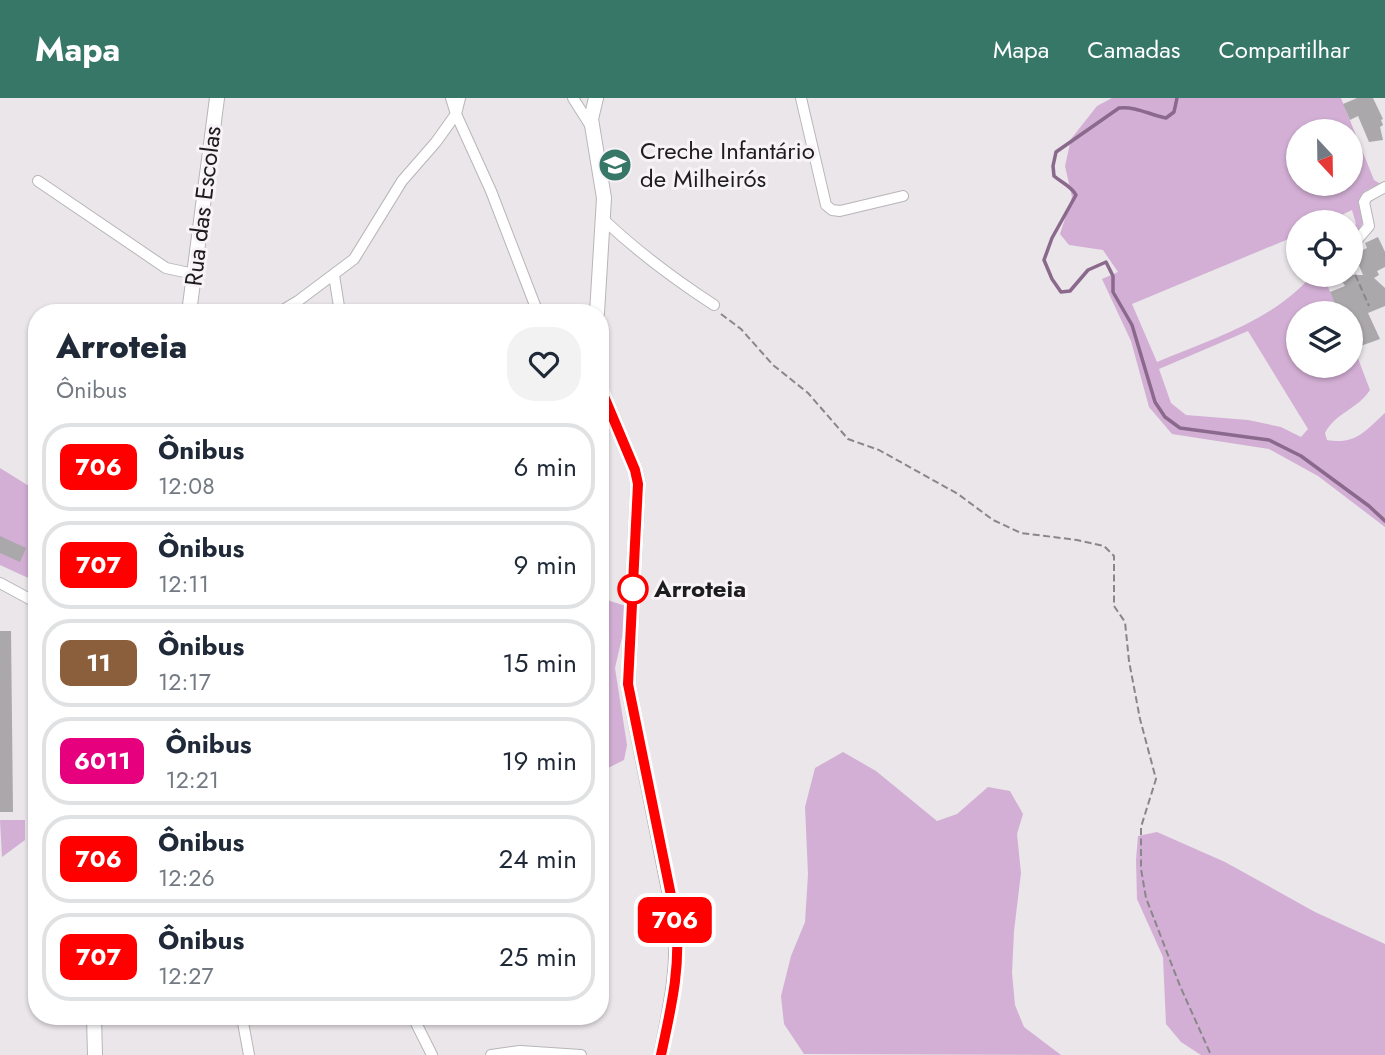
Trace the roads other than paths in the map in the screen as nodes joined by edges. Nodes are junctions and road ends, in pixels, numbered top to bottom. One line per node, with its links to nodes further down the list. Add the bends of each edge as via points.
1 (217, 98): 14 (main road, Rua das Escolas)
2 (452, 98): 7 (street)
3 (460, 98): 7 (street)
4 (573, 98): 8 (street)
5 (596, 98): 8 (main road)
6 (801, 98): 11 (street, via 826,205 840,211)
7 (456, 114): 15 (street, via 402,181 354,259); 19 (street)
8 (592, 128): 12 (main road)
9 (38, 181): 14 (street, via 166,268)
10 (1385, 187): 13 (street, via 1364,202 1368,226)
11 (902, 196)
12 (604, 220): 20 (main road); 21 (street, via 678,282)
13 (1363, 232)
14 (194, 274): 16 (main road, Rua das Escolas)
15 (334, 275): 17 (street); 18 (street)
16 (190, 304)
17 (291, 304)
18 (339, 304)
19 (535, 304)
20 (598, 304)
21 (714, 305)
22 (609, 408): 33 (main road, via 638,484 628,684 679,951)
23 (0, 583): 24 (street)
24 (28, 598)
25 (94, 1025): 28 (main road)
26 (243, 1025): 29 (street)
27 (417, 1025): 30 (street)
28 (95, 1055)
29 (249, 1055)
30 (432, 1055)
31 (491, 1055): 32 (street, via 520,1051)
32 (581, 1055)
33 (661, 1055)

